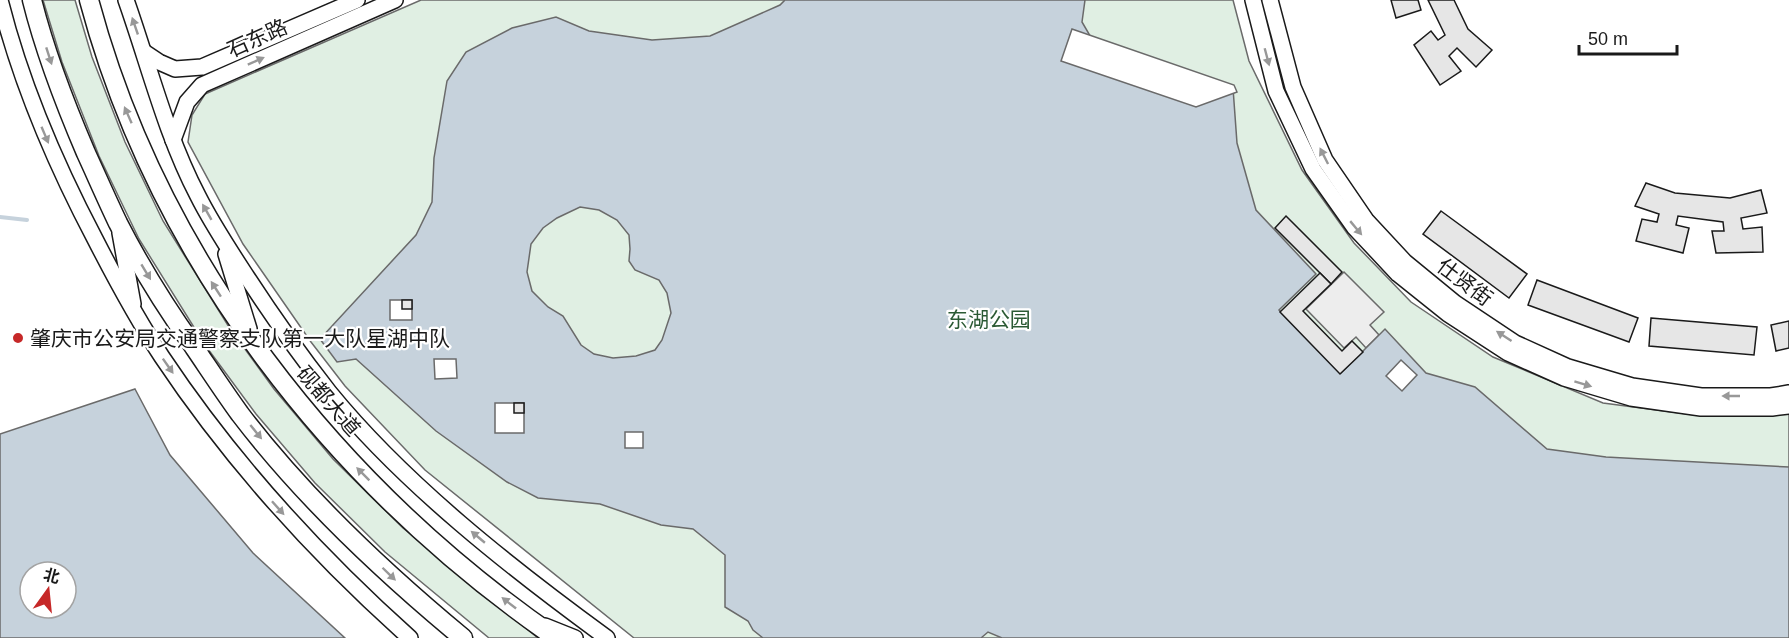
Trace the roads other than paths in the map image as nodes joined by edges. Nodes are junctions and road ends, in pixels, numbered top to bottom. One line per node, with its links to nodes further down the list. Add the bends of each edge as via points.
1 (0, 0): 13 (street, one-way to 13, via 44,132 70,191)
2 (32, 0): 11 (main road, one-way to 11, via 72,120)
3 (89, 0): 14 (main road, 砚都大道, one-way to 3, via 194,254 165,199 119,96)
4 (126, 0): 9 (street, one-way to 4)
5 (357, 0): 9 (street, 石东路, via 202,67 175,69)
6 (394, 0): 10 (street, 石东路, one-way to 6, via 187,102 202,85)
7 (1253, 0): 16 (street, one-way to 16, via 1276,91 1313,169 1354,227 1398,274 1448,314 1517,357 1564,378 1631,398 1701,408)
8 (1270, 0): 15 (street, 仕贤街, one-way to 8, via 1701,396 1632,386 1568,367 1515,343 1455,303 1397,254 1366,220 1325,160 1293,87)
9 (144, 52): 10 (street)
10 (173, 141): 12 (street, one-way to 10)
11 (119, 224): 13 (street); 19 (main road, one-way to 19, via 174,318 241,414 278,459 397,582)
12 (220, 236): 14 (street); 22 (street, one-way to 12, via 488,546 377,445 330,393 276,322)
13 (135, 314): 18 (street, one-way to 18, via 194,402 274,504)
14 (254, 343): 17 (main road, 砚都大道, one-way to 14, via 438,545 351,462)
15 (1789, 393)
16 (1789, 406)
17 (530, 620): 20 (main road, 砚都大道); 21 (street)
18 (410, 638)
19 (463, 638)
20 (556, 638)
21 (575, 638)
22 (607, 638)

